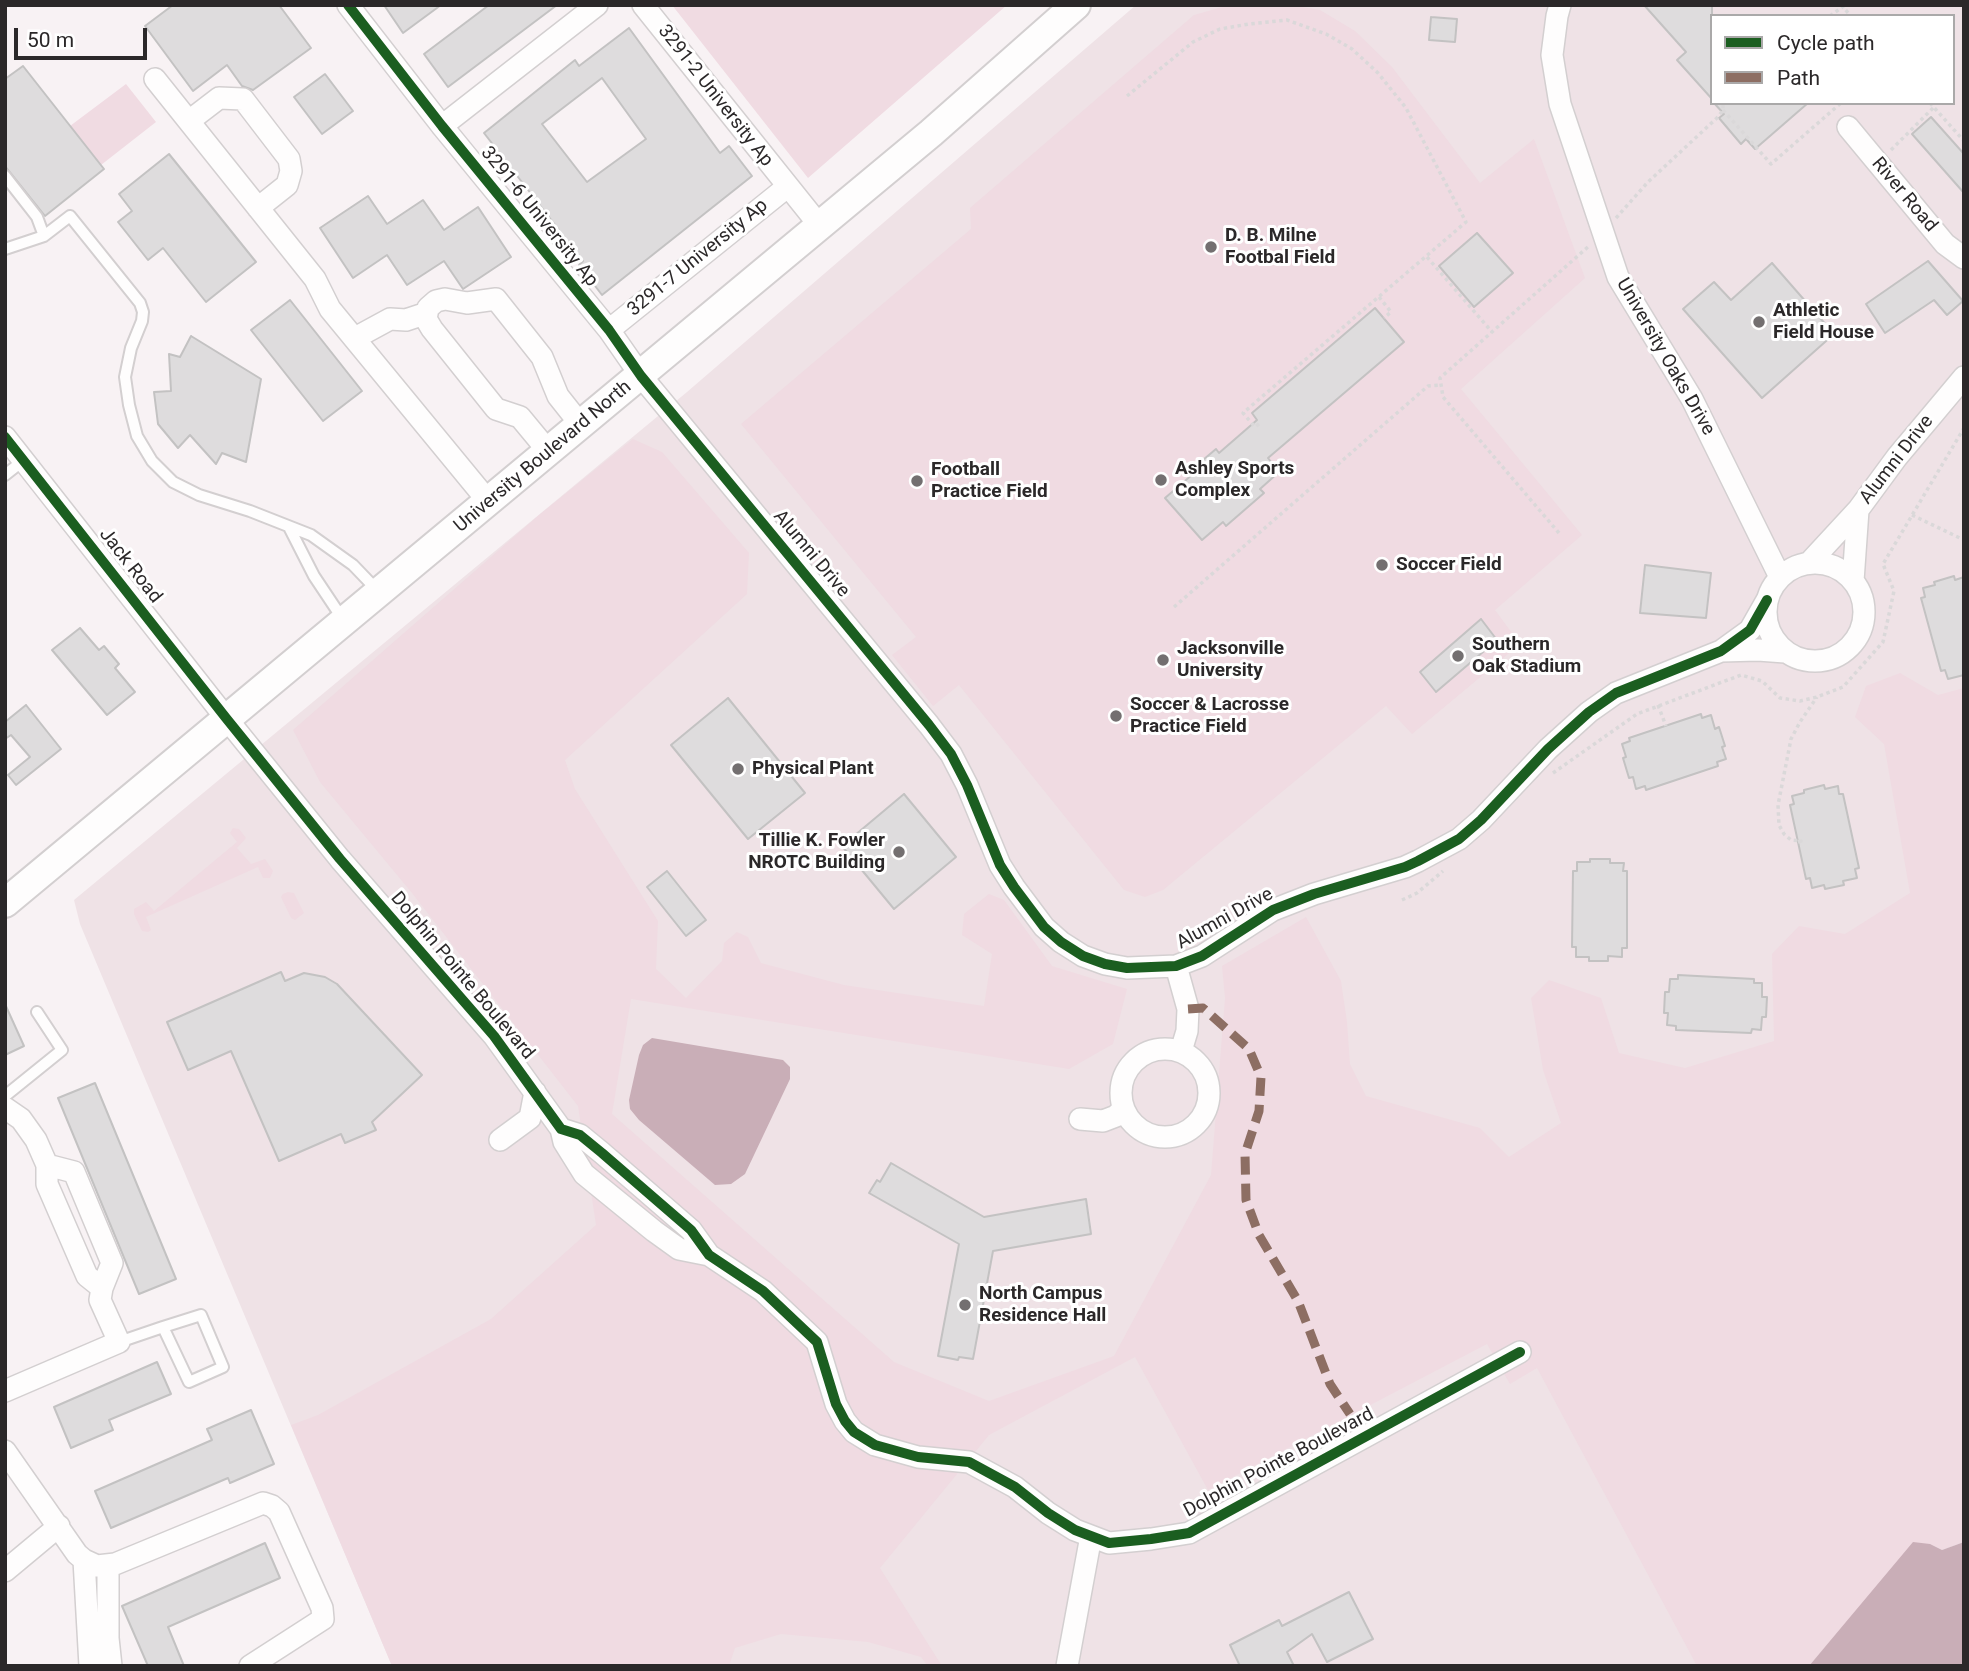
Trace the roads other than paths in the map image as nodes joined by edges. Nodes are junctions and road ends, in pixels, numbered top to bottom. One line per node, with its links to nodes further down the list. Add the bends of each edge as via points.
1 (348, 5): 8 (street, 3291-6 University Ap)
2 (597, 5): 8 (street)
3 (643, 5): 11 (street, 3291-2 University Ap)
4 (1076, 5): 13 (main road, University Boulevard North)
5 (1560, 5): 31 (street, University Oaks Drive, via 1552,55 1560,104 1618,278 1692,399)
6 (155, 79): 7 (street)
7 (189, 121): 12 (street); 12 (street, via 219,98 243,99 289,159 291,171 287,185)
8 (442, 126): 18 (street, 3291-6 University Ap)
9 (1848, 127): 16 (street, River Road, via 1945,244)
10 (5, 176): 14 (lane, via 37,217)
11 (787, 187): 13 (street, 3291-2 University Ap); 18 (street, 3291-7 University Ap)
12 (258, 208): 19 (street)
13 (820, 226): 20 (main road, University Boulevard North)
14 (44, 236): 15 (lane); 29 (lane, via 70,216 140,303 142,321 125,377 137,436 152,461 173,482 199,495)
15 (5, 249)
16 (1964, 258)
17 (427, 313): 19 (street, via 406,320 390,319); 22 (street, via 436,300 467,303 496,299 542,357 558,396); 24 (street, via 432,330 496,409 520,417)
18 (608, 330): 20 (street, 3291-6 University Ap)
19 (355, 338): 27 (street)
20 (641, 376): 22 (main road, University Boulevard North); 40 (street, Alumni Drive, via 951,754 1000,865 1044,927 1083,956 1105,964)
21 (1964, 377): 28 (street, Alumni Drive)
22 (581, 425): 24 (main road, University Boulevard North)
23 (5, 437): 25 (street, Jack Road)
24 (549, 452): 27 (main road, University Boulevard North)
25 (24, 460): 26 (lane); 38 (street, Jack Road)
26 (5, 475)
27 (488, 501): 33 (main road, University Boulevard North)
28 (1857, 510): 30 (street, Alumni Drive); 32 (street, Alumni Drive)
29 (289, 527): 33 (lane, via 336,551); 35 (lane)
30 (1810, 563): 31 (street); 32 (street, via 1839,569)
31 (1780, 577): 34 (street)
32 (1853, 581): 37 (street, via 1864,611 1862,626 1850,646 1830,659 1815,662)
33 (379, 592): 35 (main road, University Boulevard North)
34 (1767, 600): 36 (street, Alumni Drive, via 1750,629); 37 (street, via 1768,627)
35 (344, 621): 38 (main road, University Boulevard North)
36 (1721, 651): 37 (street, Alumni Drive); 40 (street, Alumni Drive, via 1616,694 1589,712 1459,839 1405,867 1273,911 1202,956)
37 (1785, 652)
38 (226, 718): 39 (main road, University Boulevard North); 43 (street, Dolphin Pointe Boulevard, via 340,859 494,1036)
39 (5, 903)
40 (1176, 966): 42 (street, via 1188,1009)
41 (37, 1012): 44 (lane, via 62,1050)
42 (1181, 1051): 46 (street, via 1152,1050 1134,1062 1123,1080); 46 (street, via 1194,1059 1209,1084 1206,1113 1197,1125 1185,1134 1156,1137 1142,1132)
43 (535, 1092): 48 (street, Dolphin Pointe Boulevard); 49 (street, via 530,1118)
44 (5, 1096)
45 (5, 1108): 50 (street, via 21,1119)
46 (1124, 1109): 47 (street, via 1103,1121)
47 (1080, 1119)
48 (561, 1129): 51 (street, Dolphin Pointe Boulevard, via 580,1135 602,1153 691,1230); 51 (street, via 584,1174 679,1249)
49 (500, 1140)
50 (47, 1165): 52 (street, via 47,1184 88,1276); 52 (street, via 74,1172 112,1263)
51 (709, 1255): 59 (street, Dolphin Pointe Boulevard, via 763,1291 817,1342 836,1404 855,1432 897,1452 969,1462)
52 (102, 1288): 54 (street, via 100,1300)
53 (163, 1327): 53 (lane, via 201,1315 223,1367 189,1382); 54 (lane)
54 (119, 1342): 56 (street)
55 (1520, 1352): 59 (street, Dolphin Pointe Boulevard, via 1189,1533 1109,1543)
56 (5, 1391)
57 (5, 1451): 58 (street)
58 (59, 1526): 60 (street); 62 (street)
59 (1091, 1536): 66 (street)
60 (84, 1560): 61 (street); 63 (street)
61 (108, 1565): 64 (street); 65 (street, via 263,1503 272,1506 279,1512 323,1619)
62 (5, 1571)
63 (90, 1666)
64 (111, 1666)
65 (250, 1666)
66 (1067, 1666)

